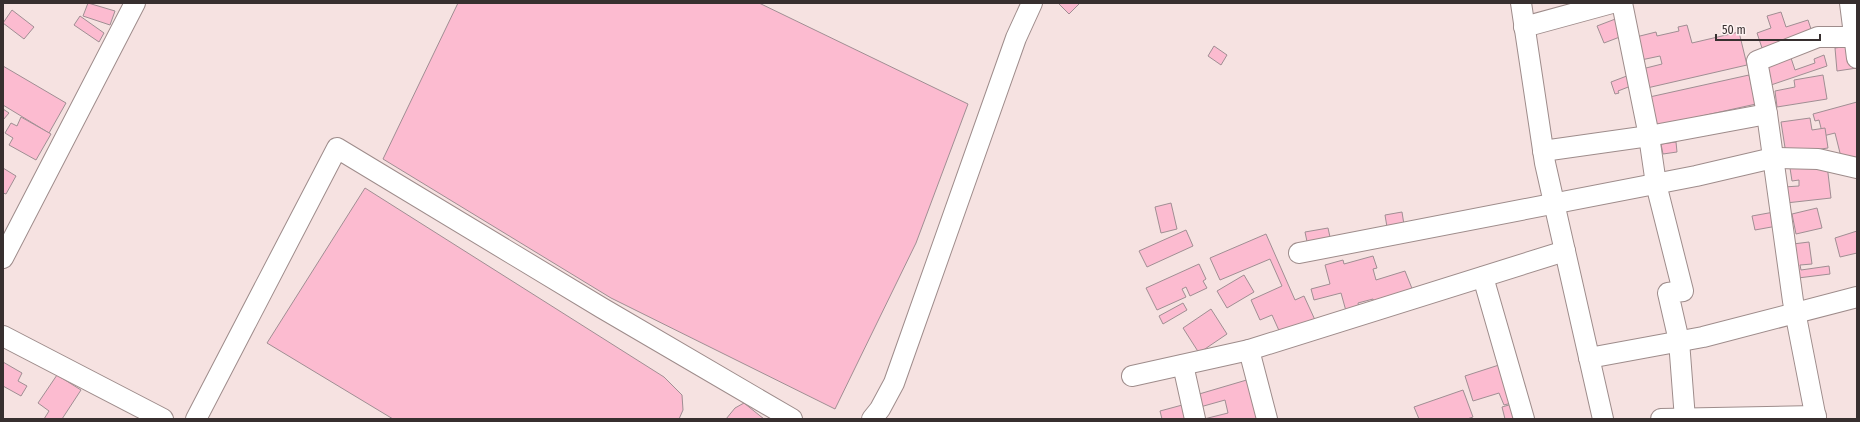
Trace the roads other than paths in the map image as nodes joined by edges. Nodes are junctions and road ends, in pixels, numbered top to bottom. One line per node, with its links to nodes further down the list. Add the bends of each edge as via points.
1 (134, 3): 19 (street)
2 (1032, 3): 33 (street, via 1016,38 894,383)
3 (1521, 3): 7 (street)
4 (1612, 3): 7 (street)
5 (1622, 3): 11 (street)
6 (1850, 3): 8 (street)
7 (1524, 27): 12 (street)
8 (1855, 37): 9 (street); 10 (street, via 1818,37 1757,61)
9 (1857, 58)
10 (1767, 114): 11 (street); 13 (street)
11 (1649, 136): 12 (street); 15 (street)
12 (1543, 151): 16 (street)
13 (1773, 158): 14 (street, via 1818,159); 15 (street); 22 (street)
14 (1857, 168)
15 (1656, 184): 16 (street); 24 (street, via 1683,291 1668,293)
16 (1554, 204): 17 (street); 18 (street)
17 (1565, 251): 20 (street); 26 (street)
18 (1300, 253)
19 (3, 258)
20 (1483, 277): 25 (street); 36 (street)
21 (1857, 297): 22 (street)
22 (1796, 313): 24 (street); 29 (street)
23 (3, 336): 30 (street)
24 (1678, 341): 26 (street); 39 (street)
25 (1249, 350): 27 (street); 35 (street)
26 (1590, 358): 37 (street)
27 (1183, 364): 28 (street); 34 (street)
28 (1132, 376)
29 (1816, 418): 39 (street)
30 (163, 419)
31 (196, 419): 32 (street, via 337,148)
32 (792, 419)
33 (872, 419)
34 (1195, 419)
35 (1267, 419)
36 (1524, 419)
37 (1603, 419)
38 (1661, 419): 39 (street)
39 (1685, 419)

